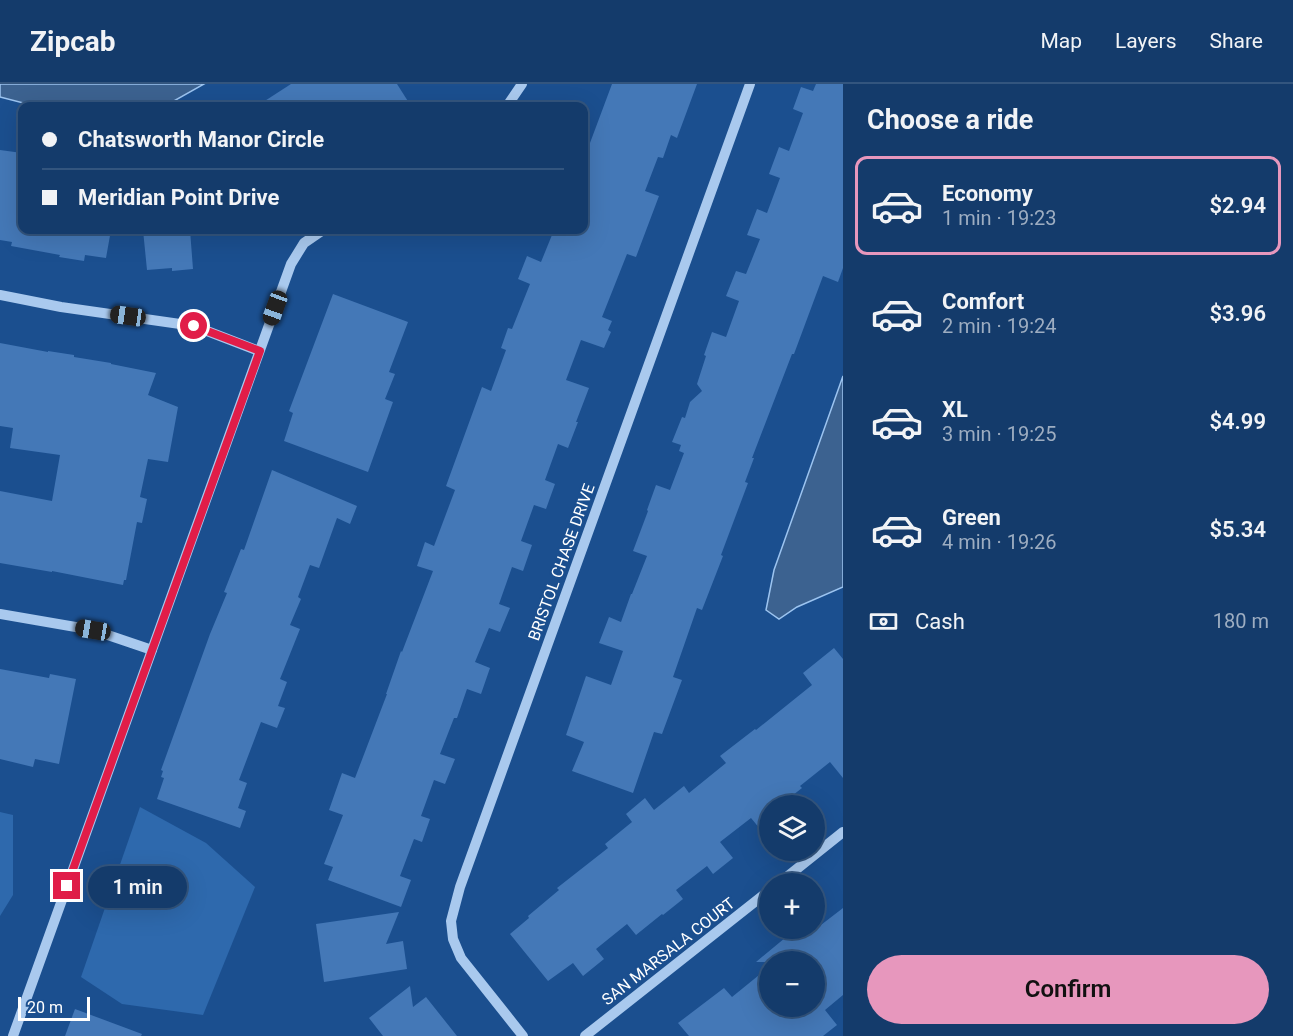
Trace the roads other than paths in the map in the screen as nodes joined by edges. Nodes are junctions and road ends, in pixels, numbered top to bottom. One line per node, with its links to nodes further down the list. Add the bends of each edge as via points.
1 (522, 84): 3 (street)
2 (750, 84): 13 (street, BRISTOL CHASE DRIVE, via 451,921 461,958)
3 (510, 102)
4 (317, 234): 6 (street, via 304,243 291,264)
5 (0, 295): 6 (street, via 194,326)
6 (260, 351): 8 (street)
7 (0, 614): 8 (street, via 93,630)
8 (152, 650): 12 (street)
9 (843, 832): 10 (street)
10 (792, 873)
11 (759, 900): 14 (street, SAN MARSALA COURT)
12 (13, 1036)
13 (524, 1036)
14 (585, 1036)

